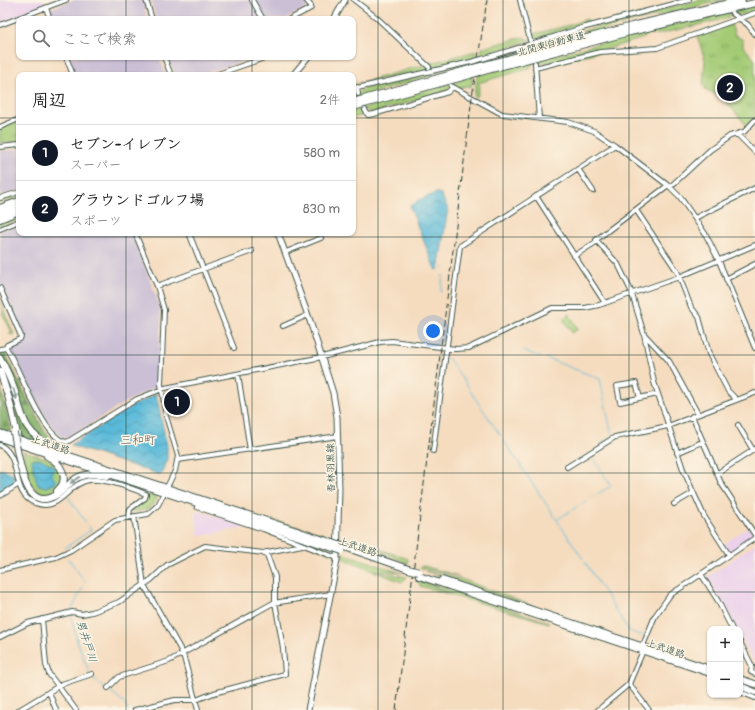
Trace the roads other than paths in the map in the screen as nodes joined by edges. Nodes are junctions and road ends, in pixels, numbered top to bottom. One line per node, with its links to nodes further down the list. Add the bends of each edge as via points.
1 (66, 0): 11 (street)
2 (146, 0): 16 (street)
3 (252, 0): 17 (street)
4 (306, 0): 18 (street, via 311,8)
5 (345, 0): 19 (main road)
6 (354, 0): 30 (street)
7 (520, 0): 24 (street)
8 (689, 0): 38 (street, bridge, via 582,28 471,62)
9 (742, 0): 32 (highway, 北関東自動車道, via 626,27)
10 (755, 3): 32 (highway, 北関東自動車道)
11 (46, 8): 14 (street); 15 (street)
12 (732, 13): 20 (street)
13 (755, 13): 20 (street)
14 (24, 16)
15 (49, 16)
16 (151, 16)
17 (261, 16)
18 (296, 16)
19 (336, 16)
20 (739, 18): 23 (street); 31 (street, via 658,48 600,52)
21 (16, 19): 22 (street)
22 (0, 25)
23 (755, 34)
24 (530, 40)
25 (67, 60): 33 (street)
26 (165, 60): 34 (street)
27 (258, 60): 35 (street)
28 (306, 60): 36 (main road)
29 (535, 63): 31 (street)
30 (429, 67)
31 (535, 68): 44 (street)
32 (481, 69): 37 (highway, 北関東自動車道, bridge)
33 (72, 72)
34 (170, 72)
35 (224, 72)
36 (296, 72)
37 (470, 72): 41 (highway, 北関東自動車道); 42 (highway, 北関東自動車道)
38 (356, 88)
39 (356, 90): 40 (street)
40 (358, 94)
41 (356, 101)
42 (356, 106)
43 (365, 110): 44 (street, via 368,115 374,114 448,92 452,86 502,114)
44 (539, 119): 50 (street, via 580,126)
45 (16, 120): 47 (street)
46 (755, 120): 48 (street, via 744,132)
47 (0, 127)
48 (737, 134): 52 (street); 54 (street, via 729,136 710,150)
49 (16, 145): 51 (street)
50 (615, 145): 53 (street); 54 (street)
51 (0, 147)
52 (755, 152)
53 (578, 169): 56 (street); 58 (street)
54 (669, 187): 63 (street); 66 (street)
55 (755, 188): 66 (street)
56 (593, 191)
57 (16, 193): 59 (street)
58 (536, 196): 78 (street); 93 (street, via 460,246)
59 (0, 198)
60 (16, 202): 61 (highway)
61 (0, 208)
62 (16, 208): 65 (highway)
63 (636, 210): 74 (street); 82 (street)
64 (16, 212): 67 (highway)
65 (0, 214)
66 (695, 218): 79 (street)
67 (0, 219)
68 (16, 222): 69 (street)
69 (0, 229)
70 (136, 236): 84 (street)
71 (190, 236): 81 (street)
72 (279, 236): 77 (main road, 香林羽黒線)
73 (320, 238): 77 (street)
74 (596, 240): 78 (street); 86 (street, via 618,264)
75 (755, 245): 79 (street)
76 (252, 250): 81 (street)
77 (286, 252): 88 (main road, 香林羽黒線)
78 (574, 256): 87 (street)
79 (719, 261): 82 (street); 83 (street)
80 (755, 264): 83 (street)
81 (203, 268): 84 (street); 92 (street)
82 (679, 277): 86 (street); 105 (street, via 691,307 700,321 709,354 728,391)
83 (726, 279): 94 (street)
84 (157, 286): 101 (street, via 164,310)
85 (0, 288): 91 (street, via 21,337 8,344)
86 (633, 294): 87 (street); 90 (street)
87 (605, 303): 93 (street, via 585,308 552,308 476,346 463,349)
88 (308, 314): 89 (street); 96 (main road, 香林羽黒線)
89 (282, 326)
90 (644, 334): 103 (street); 106 (street, via 669,361)
91 (6, 348): 95 (street); 101 (street, via 45,424 54,435 65,442 137,399)
92 (234, 348)
93 (446, 348): 96 (street, via 389,341); 119 (street)
94 (755, 348)
95 (0, 349)
96 (322, 357): 99 (street); 112 (main road, 香林羽黒線, via 333,393)
97 (0, 358): 122 (highway, one-way to 122, via 13,387 22,417 30,431 44,443)
98 (0, 371): 111 (highway)
99 (238, 374): 101 (street); 117 (street)
100 (0, 378): 111 (highway)
101 (162, 388): 121 (street, via 164,411)
102 (755, 393): 105 (street)
103 (658, 394): 104 (street); 109 (street)
104 (640, 398): 104 (street, via 620,402 617,386 636,383)
105 (736, 399): 106 (street)
106 (698, 414): 107 (street)
107 (692, 416): 109 (street); 114 (street)
108 (738, 425): 118 (street)
109 (668, 426): 120 (street); 123 (street, via 615,437)
110 (0, 433): 122 (highway, 上武道路)
111 (16, 433): 116 (highway, bridge)
112 (338, 436): 117 (street); 142 (main road, 香林羽黒線)
113 (0, 438): 116 (highway, via 56,461 64,472 63,483 58,490 47,495 32,490 25,476); 126 (highway, 上武道路)
114 (702, 442): 120 (street); 124 (street)
115 (0, 445): 125 (street, via 11,455)
116 (19, 450): 126 (highway, one-way to 116, via 88,474 77,478 50,498 39,497 30,492 25,483)
117 (250, 450): 121 (street)
118 (754, 450): 124 (street)
119 (433, 451)
120 (677, 453): 128 (street)
121 (178, 460): 127 (street)
122 (90, 462): 127 (highway, 上武道路)
123 (567, 467)
124 (718, 473): 136 (street, via 721,483)
125 (19, 484): 129 (street); 133 (street, via 25,496 39,504 55,503 89,480 102,481 146,494 145,498 130,509)
126 (140, 484): 127 (highway, 上武道路)
127 (166, 490): 132 (highway, 上武道路); 134 (street, via 156,508 143,516); 139 (highway, 上武道路)
128 (693, 493): 130 (street); 141 (street, via 704,516)
129 (0, 496)
130 (674, 504)
131 (197, 508): 132 (street)
132 (207, 508): 135 (highway, 上武道路)
133 (129, 516): 134 (street); 143 (street, via 112,521 63,554)
134 (134, 516): 145 (street)
135 (244, 521): 138 (street); 139 (highway, 上武道路)
136 (755, 535)
137 (755, 538): 141 (street)
138 (302, 545): 140 (street); 142 (street)
139 (333, 546): 155 (highway, 上武道路, bridge)
140 (266, 552): 145 (street, via 205,546 168,565); 147 (street, via 275,577)
141 (729, 555): 144 (street)
142 (337, 558): 146 (main road, 香林羽黒線)
143 (0, 570)
144 (700, 574): 149 (street, via 720,604); 151 (street, via 665,601 652,622)
145 (144, 585): 148 (street, via 119,602 97,611 82,614 72,612); 154 (street)
146 (331, 594): 147 (street); 178 (main road, 香林羽黒線)
147 (275, 602): 154 (street); 172 (street, via 285,674)
148 (42, 619): 150 (street); 163 (street, via 47,667)
149 (731, 626)
150 (0, 637)
151 (644, 643)
152 (743, 648): 156 (street)
153 (642, 653): 161 (street)
154 (183, 654): 166 (street, via 169,661 124,674); 172 (street)
155 (707, 670)
156 (753, 673)
157 (92, 674): 163 (street)
158 (743, 677): 160 (highway)
159 (743, 680): 162 (highway)
160 (755, 680)
161 (628, 684): 179 (street); 180 (street)
162 (755, 684)
163 (58, 686): 168 (street); 175 (street)
164 (743, 686): 167 (highway)
165 (743, 686): 169 (highway)
166 (108, 688)
167 (755, 688)
168 (49, 692): 173 (street); 174 (street)
169 (755, 692)
170 (743, 693): 171 (street)
171 (755, 698)
172 (196, 700): 176 (street, via 175,700); 177 (street)
173 (19, 710)
174 (56, 710)
175 (76, 710)
176 (135, 710)
177 (198, 710)
178 (308, 710)
179 (598, 710)
180 (649, 710)

